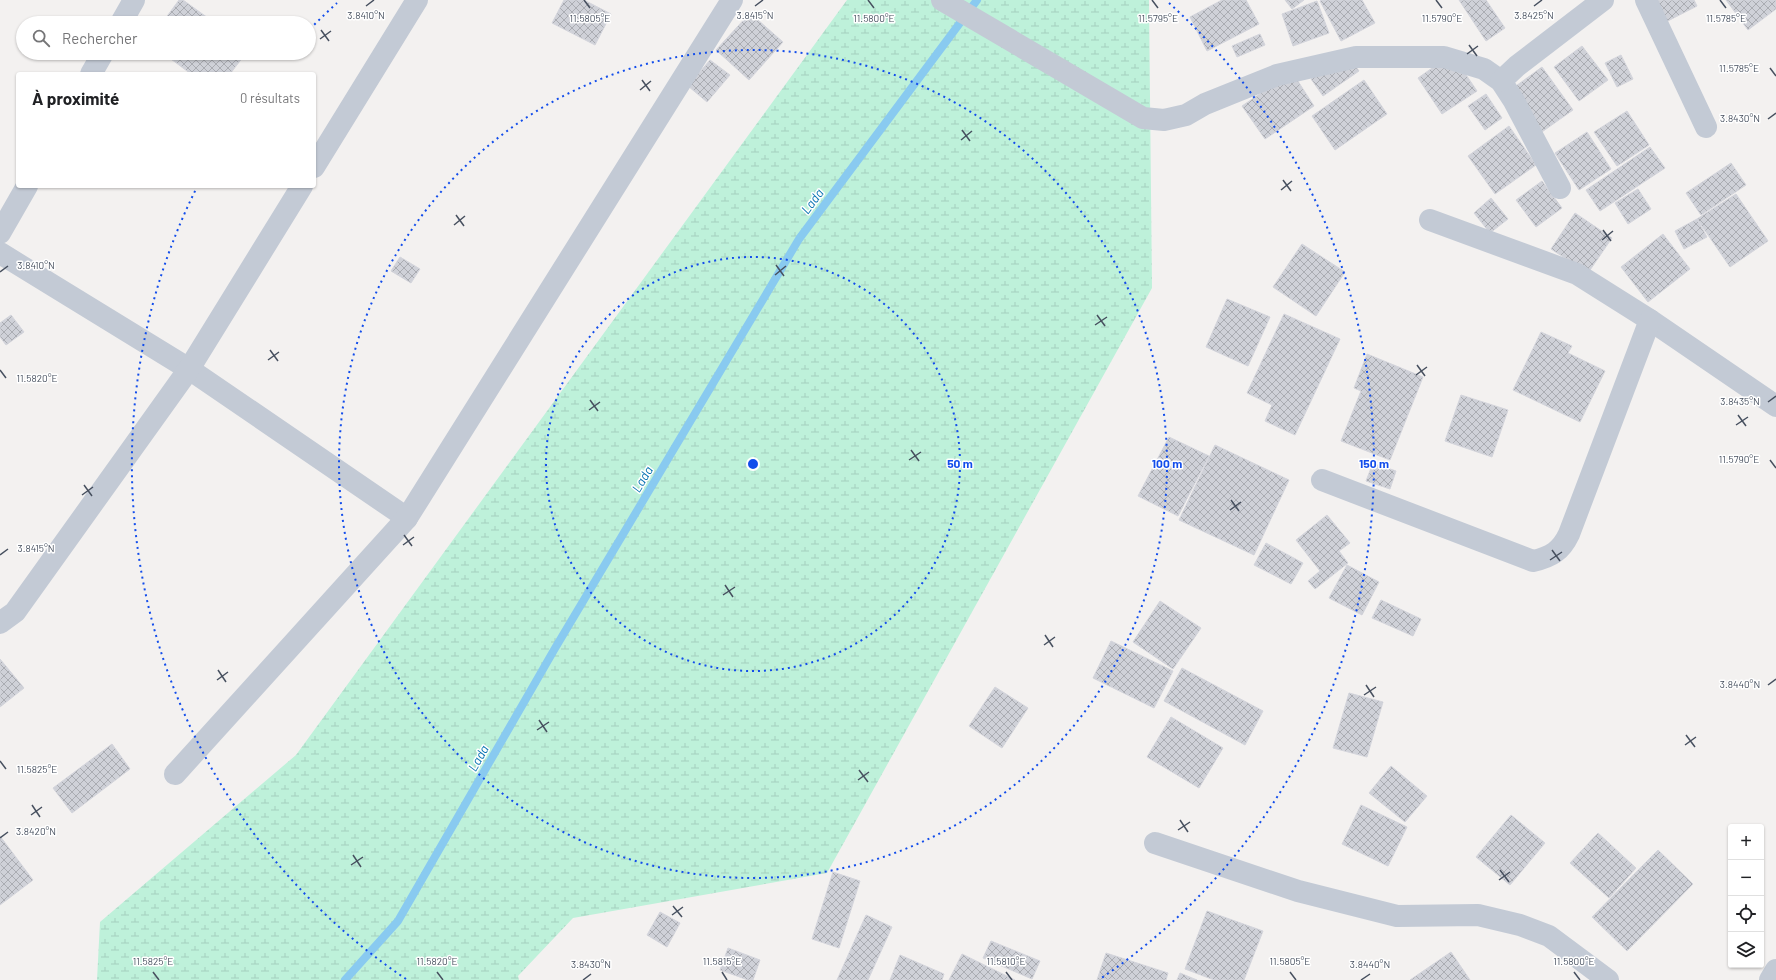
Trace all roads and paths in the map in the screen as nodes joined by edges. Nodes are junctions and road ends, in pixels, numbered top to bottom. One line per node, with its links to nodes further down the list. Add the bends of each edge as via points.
1 (134, 0): 7 (street)
2 (417, 0): 12 (street)
3 (732, 0): 23 (street)
4 (942, 0): 10 (street, via 1143,118 1164,120 1186,115 1205,104 1277,75 1356,57 1444,57 1484,69)
5 (1603, 0): 10 (street)
6 (1646, 0): 11 (street)
7 (125, 16)
8 (99, 60): 9 (street)
9 (92, 72)
10 (1501, 81): 15 (street)
11 (1706, 127)
12 (316, 164)
13 (26, 188): 17 (street)
14 (301, 188): 20 (street)
15 (1560, 188)
16 (1430, 220): 19 (street, via 1578,274)
17 (0, 233)
18 (0, 253): 20 (street)
19 (1650, 320): 21 (street); 22 (street, via 1569,534 1559,550 1550,557 1533,561)
20 (190, 369): 23 (street); 24 (street, via 15,612)
21 (1776, 406)
22 (1322, 480)
23 (407, 518): 25 (street)
24 (0, 622)
25 (175, 774)
26 (1155, 843): 28 (street, via 1298,891 1397,916 1478,915 1520,925 1549,936)
27 (1776, 970): 29 (street)
28 (1608, 980)
29 (1770, 980)

